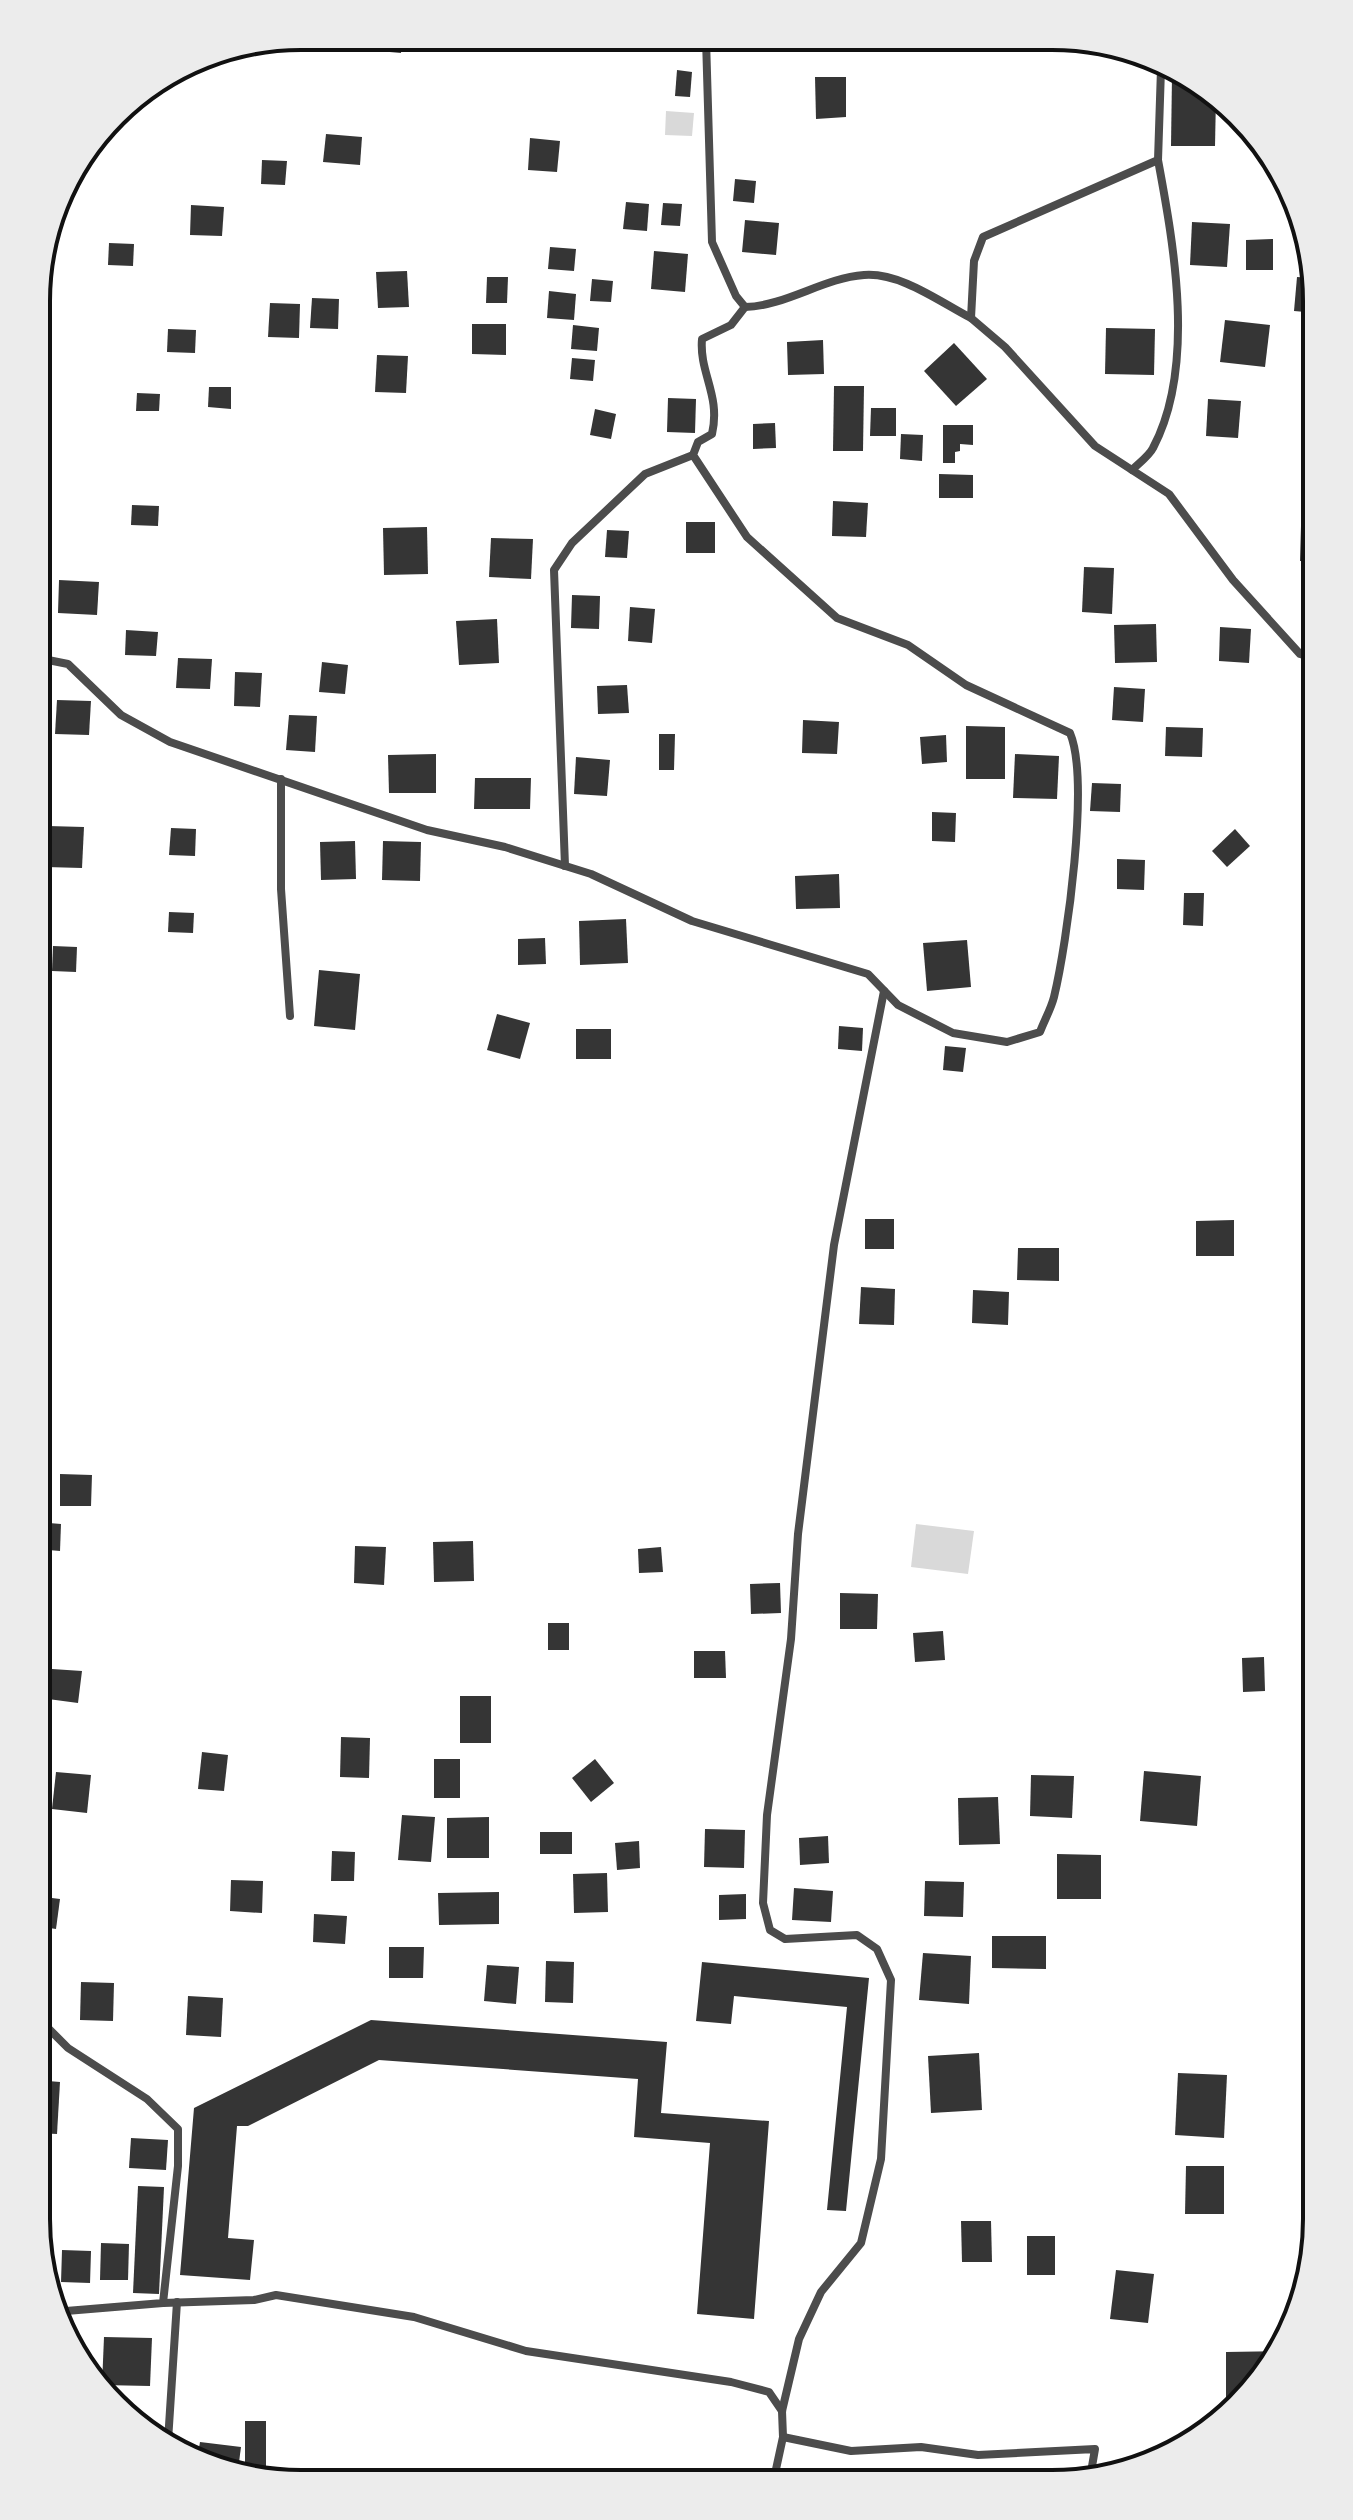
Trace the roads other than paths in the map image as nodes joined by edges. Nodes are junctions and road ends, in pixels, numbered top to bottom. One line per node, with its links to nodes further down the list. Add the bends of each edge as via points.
1 (706, 50): 4 (street, via 712,242)
2 (1161, 75): 3 (street)
3 (1158, 160): 5 (street, via 983,237 974,261); 7 (street, via 1171,231 1177,368 1153,449)
4 (745, 307): 5 (street, via 764,307 863,275 889,277); 6 (street, via 731,325 702,339 717,413 712,434 698,442)
5 (971, 318): 7 (street, via 1005,347 1095,446)
6 (693, 455): 11 (street, via 634,482 572,543 554,570); 12 (street, via 747,537 837,618 908,645 966,685 1070,733 1078,751 1075,852 1053,1000 1040,1032 1007,1042 953,1033 898,1005)
7 (1132, 470): 8 (street, via 1169,494 1233,580)
8 (1303, 655)
9 (50, 660): 10 (street, via 68,664 121,715 170,742)
10 (281, 779): 11 (street, via 427,830); 13 (street, via 281,889)
11 (565, 866): 12 (street, via 692,921 868,974)
12 (884, 991): 18 (street, via 832,1259 767,1815 763,1903 770,1930 785,1939 857,1935 877,1949 891,1980 881,2159 861,2243 816,2304 799,2339)
13 (290, 1016)
14 (50, 2030): 16 (street, via 68,2048 147,2099 178,2129)
15 (177, 2302): 16 (street); 18 (street, via 276,2295 414,2317 526,2351 731,2382 769,2392); 19 (street)
16 (163, 2303): 17 (street)
17 (68, 2311)
18 (782, 2411): 20 (street)
19 (169, 2432)
20 (783, 2437): 21 (street, via 851,2451 921,2447 978,2455 1095,2449); 22 (street)
21 (1092, 2466)
22 (776, 2470)

